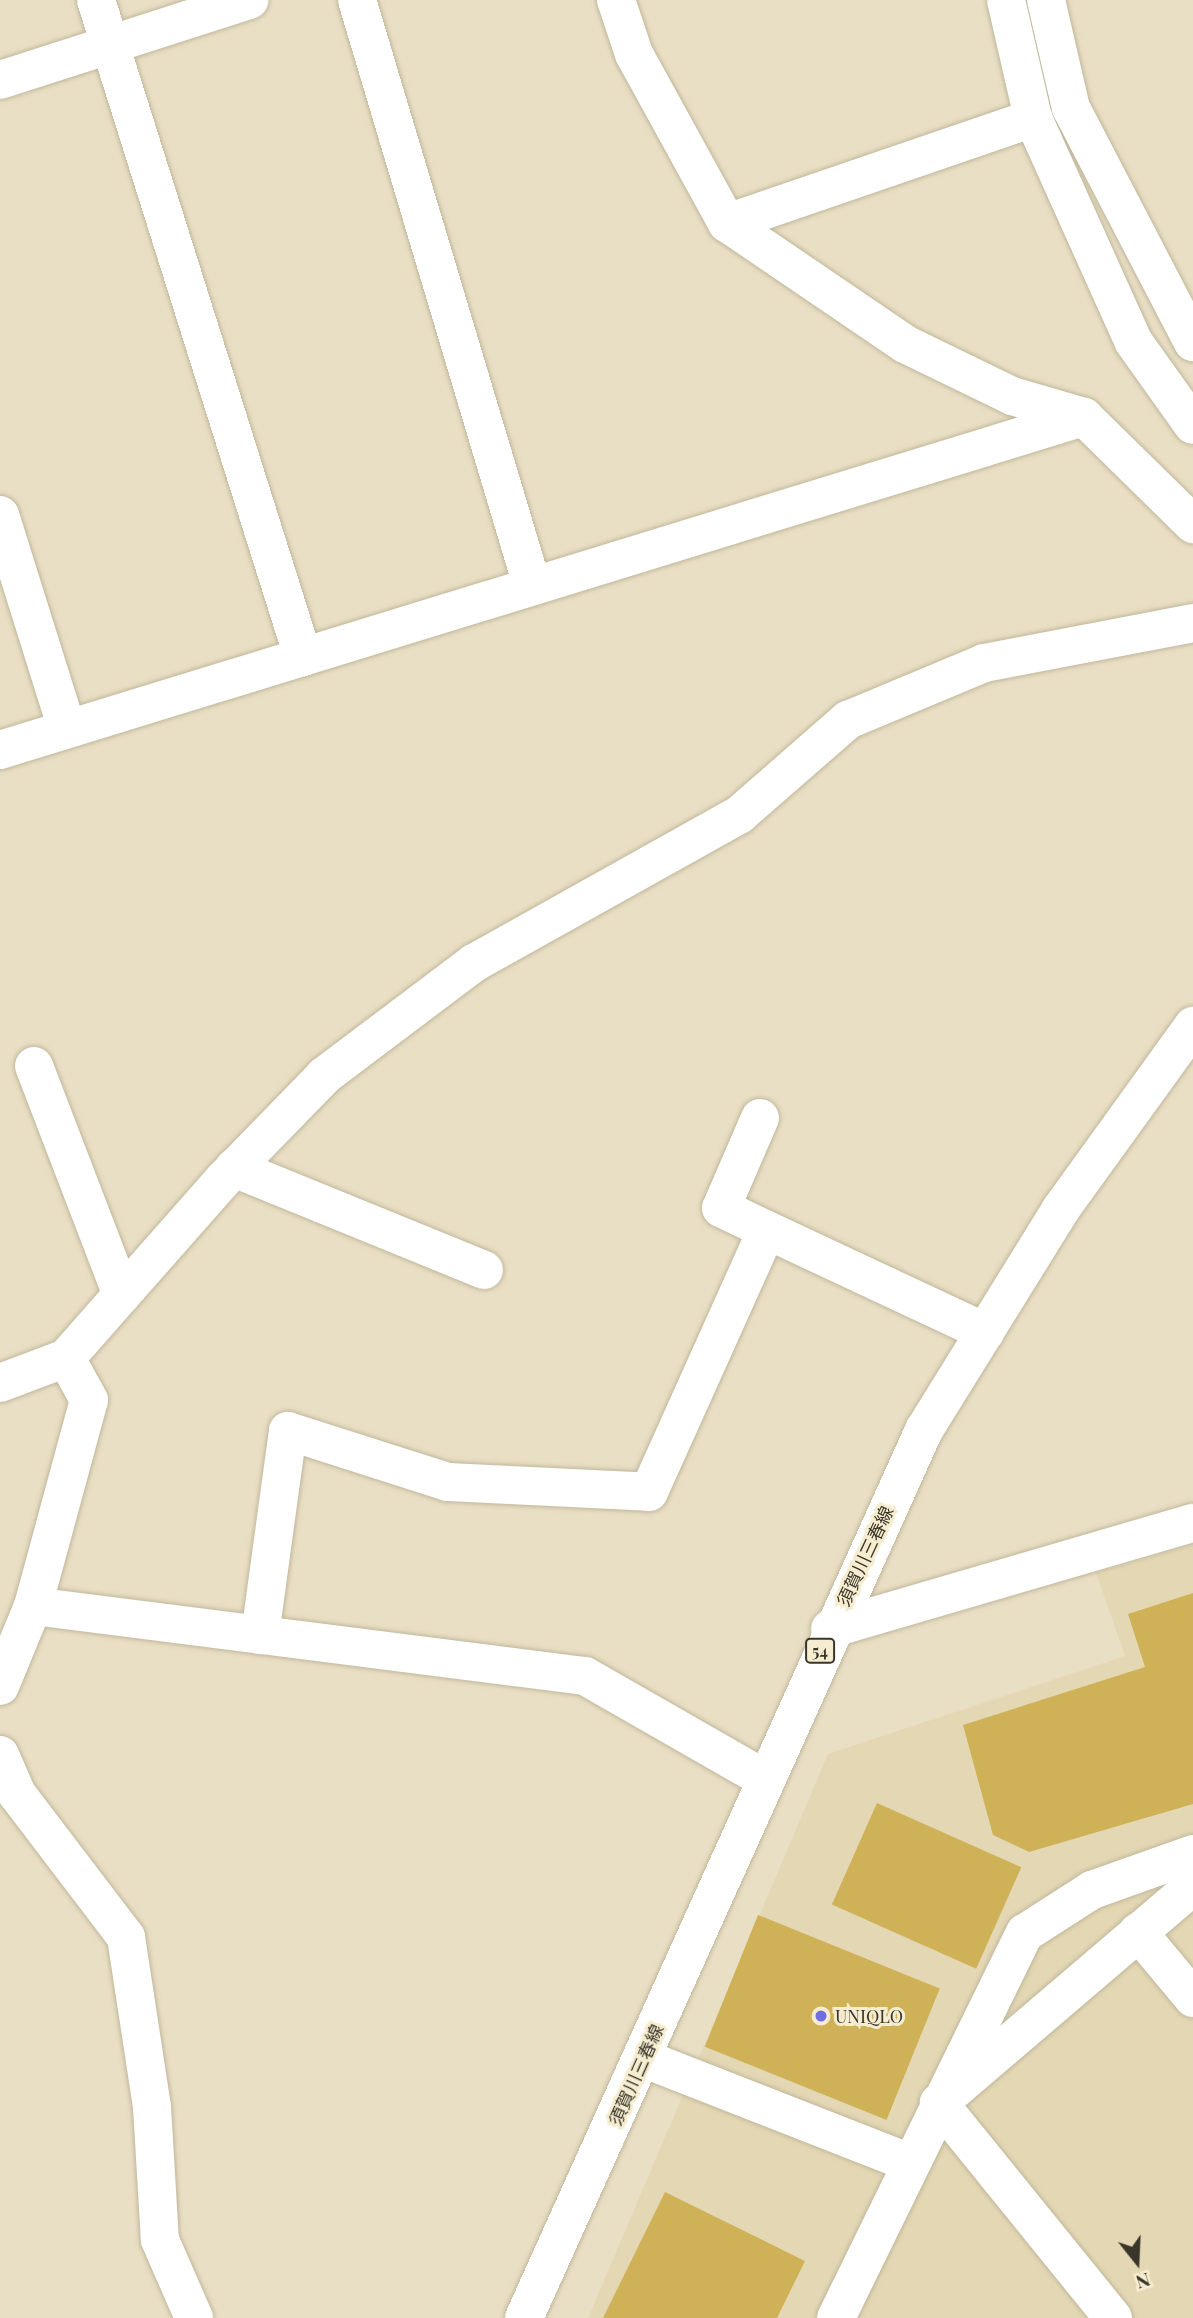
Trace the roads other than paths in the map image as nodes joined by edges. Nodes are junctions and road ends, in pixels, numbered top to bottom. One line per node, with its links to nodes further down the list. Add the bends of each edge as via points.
1 (96, 0): 7 (street)
2 (248, 0): 7 (street)
3 (357, 0): 16 (street)
4 (616, 0): 10 (street, via 634,54)
5 (1006, 0): 9 (street)
6 (1046, 0): 11 (street, via 1071,108)
7 (109, 43): 8 (street); 18 (street)
8 (0, 80)
9 (1033, 118): 10 (street); 13 (street, via 1133,341)
10 (727, 223): 12 (street, via 905,344 1012,396)
11 (1193, 342)
12 (1084, 417): 15 (street); 16 (street)
13 (1193, 425)
14 (0, 515): 19 (street)
15 (1193, 524)
16 (531, 582): 18 (street)
17 (1193, 623): 24 (street, via 984,663 848,720 739,815 689,848 474,963 324,1076)
18 (303, 657): 19 (street)
19 (67, 729): 20 (street)
20 (0, 750)
21 (1193, 1026): 28 (street, 須賀川三春線 / 54, via 1061,1209)
22 (34, 1066): 27 (street)
23 (760, 1118): 25 (street, via 721,1208)
24 (234, 1168): 26 (street); 27 (street)
25 (767, 1230): 28 (street); 34 (street, via 649,1492 448,1482 288,1431)
26 (484, 1270)
27 (122, 1295): 29 (street)
28 (985, 1332): 33 (street, 須賀川三春線 / 54, via 924,1430)
29 (66, 1358): 30 (street); 32 (street, via 89,1400)
30 (0, 1383)
31 (1193, 1522): 33 (street)
32 (33, 1606): 34 (street); 35 (street)
33 (830, 1629): 37 (street, 須賀川三春線 / 54)
34 (260, 1635): 37 (street, via 585,1676)
35 (0, 1686)
36 (0, 1755): 45 (street, via 17,1794 126,1937 152,2107 160,2240)
37 (763, 1778): 42 (street, 須賀川三春線 / 54)
38 (1193, 1854): 43 (street, via 1092,1890 1025,1933)
39 (1193, 1886): 40 (street)
40 (1138, 1932): 41 (street); 43 (street)
41 (1193, 1998)
42 (645, 2059): 44 (street); 46 (street, 須賀川三春線 / 54)
43 (939, 2103): 44 (street); 48 (street)
44 (910, 2163): 47 (street)
45 (194, 2318)
46 (524, 2318)
47 (836, 2318)
48 (1113, 2318)

